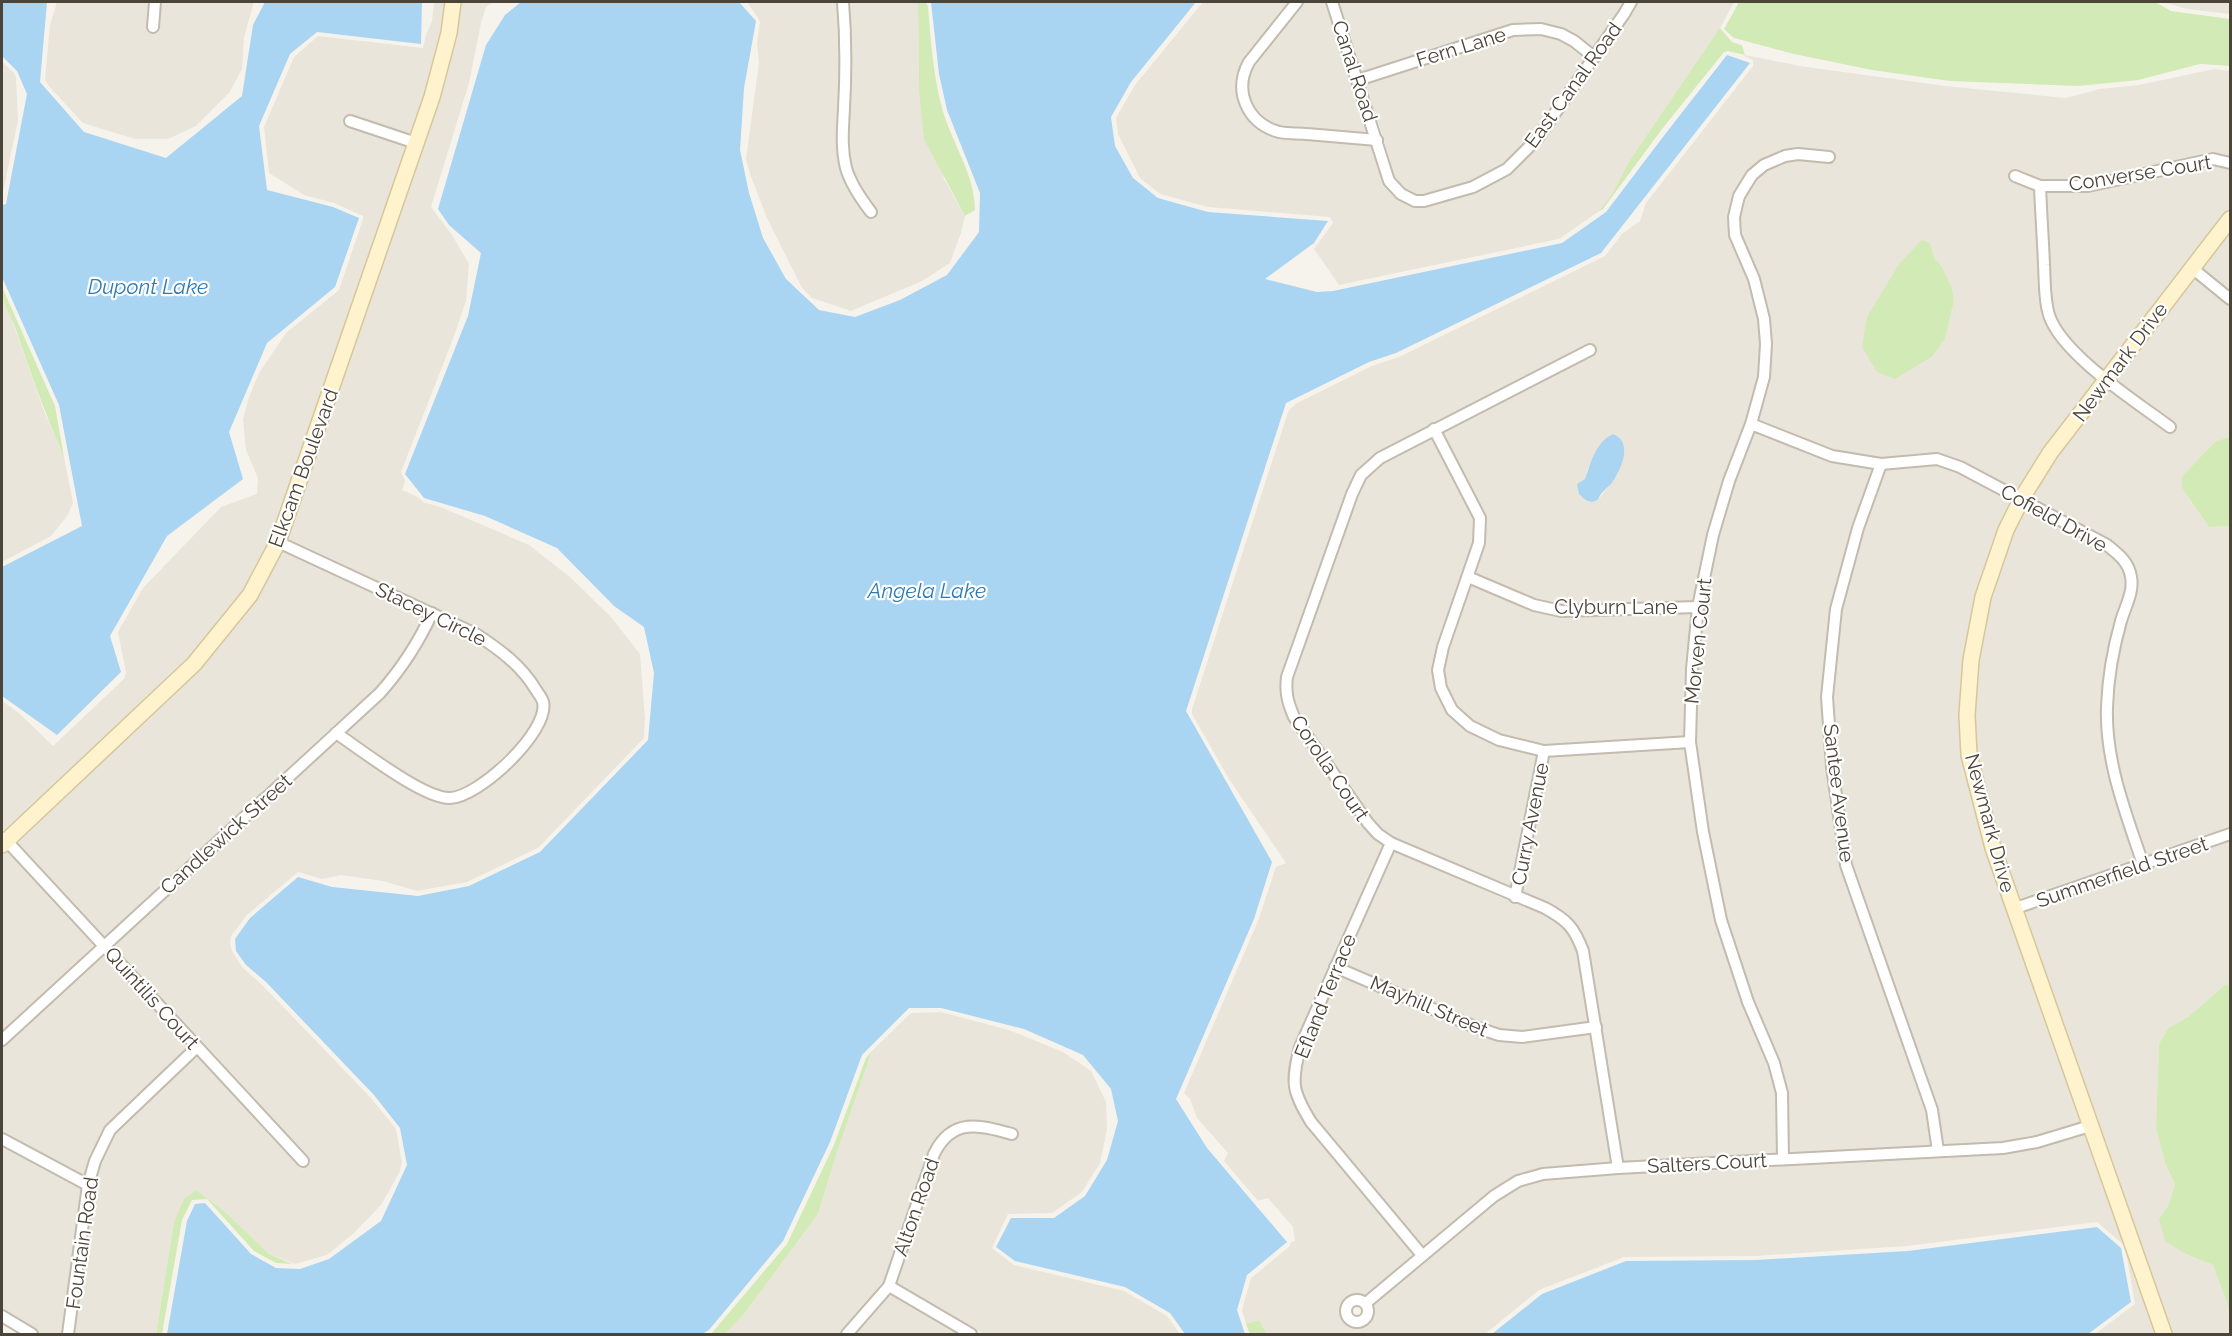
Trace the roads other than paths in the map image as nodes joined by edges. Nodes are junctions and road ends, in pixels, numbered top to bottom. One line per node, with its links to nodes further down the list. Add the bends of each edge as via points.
1 (155, 2): 7 (street)
2 (453, 2): 12 (street, Elkcam Boulevard, via 441,68)
3 (843, 2): 17 (street, via 842,138 846,169)
4 (1297, 2): 11 (street, via 1244,70 1241,88 1248,111 1260,124 1280,132)
5 (1332, 2): 9 (street, Canal Road)
6 (1631, 2): 8 (street, East Canal Road)
7 (153, 27)
8 (1594, 57): 9 (street, Fern Lane, via 1561,34 1541,29 1513,30); 11 (street, East Canal Road, via 1538,139 1507,169 1473,187 1415,201 1389,181)
9 (1358, 80): 11 (street, Canal Road)
10 (350, 121): 12 (street)
11 (1377, 140)
12 (416, 143): 28 (street, Elkcam Boulevard)
13 (1829, 157): 23 (street, Morven Court, via 1798,154 1764,165 1738,196 1735,235 1754,279 1766,344 1764,377)
14 (2230, 163): 16 (street, Converse Court, via 2212,159 2088,186)
15 (2015, 176): 16 (street, Converse Court)
16 (2040, 186): 22 (street, via 2045,292 2050,316 2060,336)
17 (871, 212)
18 (2230, 219): 19 (street, Newmark Drive)
19 (2192, 268): 20 (street); 22 (street, Newmark Drive)
20 (2230, 299)
21 (1590, 350): 25 (street, Corolla Court)
22 (2106, 379): 24 (street); 27 (street, Newmark Drive, via 2050,453)
23 (1751, 424): 26 (street, Cofield Drive, via 1832,456); 30 (street, Morven Court, via 1716,525)
24 (2170, 427)
25 (1434, 429): 29 (street, via 1480,518 1479,543); 37 (street, Corolla Court, via 1380,458 1362,475 1287,677 1287,701 1294,717 1368,823)
26 (1881, 464): 27 (street, Cofield Drive, via 1937,459); 49 (street, Santee Avenue, via 1836,609 1827,697 1832,767 1846,865 1932,1110)
27 (2022, 498): 38 (street, Cofield Drive, via 2107,545 2124,559 2132,576 2109,672 2107,710 2113,768); 40 (street, Newmark Drive, via 2006,530 1983,597 1971,660 1967,715 1969,755)
28 (278, 542): 31 (street, Stacey Circle); 36 (street, Elkcam Boulevard, via 250,595 194,664)
29 (1468, 577): 30 (street, Clyburn Lane, via 1534,605 1561,611); 34 (street, via 1443,647 1438,670 1441,688 1452,710 1470,726 1499,740)
30 (1698, 607): 33 (street, Morven Court)
31 (432, 613): 32 (street, Candlewick Street, via 399,672); 32 (street, Stacey Circle, via 476,634 523,671 543,702 541,720 529,741 483,784 450,798 426,792)
32 (336, 733): 41 (street, Candlewick Street)
33 (1690, 742): 34 (street); 50 (street, Morven Court, via 1721,920 1782,1093)
34 (1544, 751): 39 (street, Curry Avenue)
35 (2230, 834): 38 (street, Summerfield Street)
36 (3, 840): 41 (street, Quintilis Court)
37 (1391, 843): 39 (street, Corolla Court); 42 (street, Efland Terrace)
38 (2143, 864): 40 (street, Summerfield Street)
39 (1515, 897): 43 (street, Corolla Court, via 1564,918 1576,932)
40 (2013, 909): 46 (street, Newmark Drive)
41 (104, 945): 44 (street, Candlewick Street); 45 (street, Quintilis Court)
42 (1335, 967): 43 (street, Mayhill Street, via 1499,1035 1522,1037); 54 (street, Efland Terrace, via 1300,1047 1293,1075 1297,1099 1311,1122)
43 (1596, 1027): 52 (street, Corolla Court)
44 (2, 1040)
45 (196, 1048): 51 (street, Quintilis Court); 53 (street, Fountain Road, via 110,1131)
46 (2090, 1126): 49 (street, Salters Court, via 2003,1148); 62 (street, Newmark Drive)
47 (1012, 1134): 55 (street, Alton Road, via 970,1126 942,1140)
48 (2, 1139): 53 (street)
49 (1938, 1152): 50 (street, Salters Court)
50 (1783, 1159): 52 (street, Salters Court)
51 (303, 1161)
52 (1617, 1168): 54 (street, Salters Court, via 1543,1174 1518,1181)
53 (88, 1185): 59 (street, Fountain Road)
54 (1422, 1255): 56 (street, Salters Court)
55 (889, 1286): 60 (street, Alton Road); 61 (street)
56 (1366, 1303)
57 (2, 1316): 58 (street)
58 (32, 1335)
59 (68, 1335)
60 (848, 1335)
61 (971, 1335)
62 (2164, 1335)

